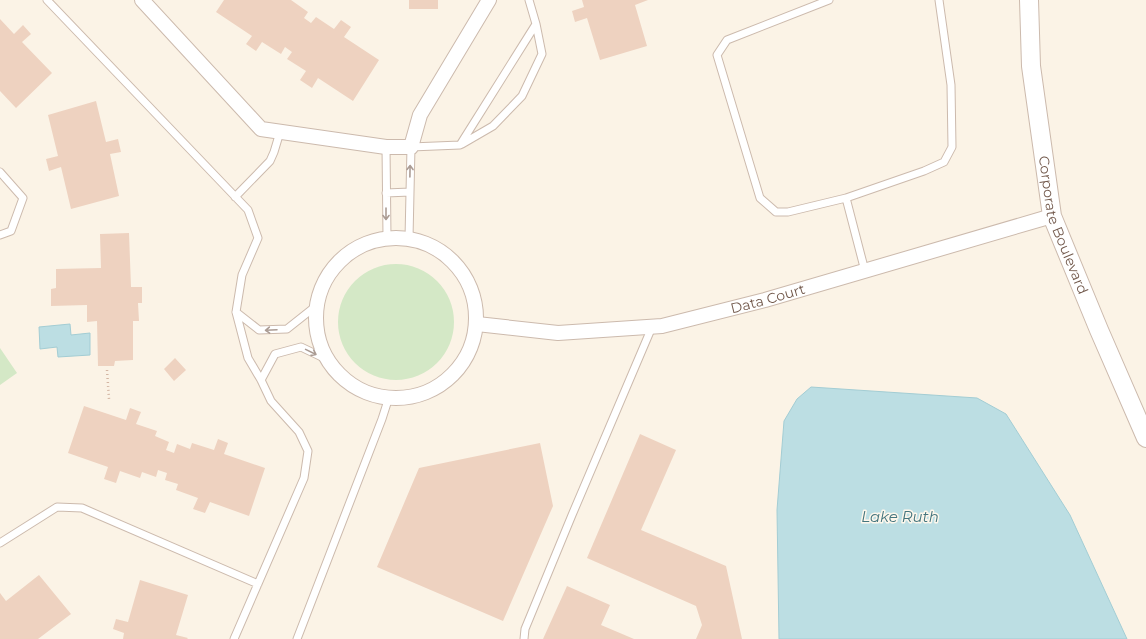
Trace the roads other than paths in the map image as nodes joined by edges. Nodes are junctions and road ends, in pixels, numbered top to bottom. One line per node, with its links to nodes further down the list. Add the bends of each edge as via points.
1 (47, 0): 16 (lane)
2 (142, 0): 9 (street, via 261,129)
3 (489, 0): 12 (street, via 420,115)
4 (529, 0): 8 (lane)
5 (829, 0): 17 (lane, via 727,40 717,55 760,198 776,212 788,212)
6 (939, 0): 17 (lane, via 951,85 952,147 944,162)
7 (1028, 0): 18 (street, Corporate Boulevard, via 1031,66)
8 (536, 24): 10 (lane); 10 (lane, via 542,54 522,96 493,126)
9 (280, 132): 11 (street); 16 (lane, via 270,161)
10 (460, 145): 12 (lane)
11 (386, 147): 12 (street); 15 (lane)
12 (411, 147): 14 (lane, one-way to 12)
13 (0, 172): 19 (lane, via 23,198 11,231)
14 (410, 192): 15 (lane); 21 (lane)
15 (386, 193): 20 (lane, one-way to 20)
16 (235, 197): 24 (lane, via 248,210 258,238 242,275)
17 (846, 198): 22 (lane)
18 (1052, 216): 22 (street, Data Court); 30 (street, Corporate Boulevard)
19 (0, 235)
20 (387, 237): 21 (street); 23 (street, via 360,245 337,262 322,286)
21 (409, 238): 25 (street, via 442,251 462,271 474,296)
22 (865, 271): 26 (street, Data Court, via 765,300)
23 (316, 306): 24 (lane, one-way to 24, via 287,329 259,330); 27 (street, via 315,318)
24 (236, 312): 28 (lane, via 248,358)
25 (477, 324): 26 (street, Data Court, via 558,334); 29 (street, via 471,348 456,372 434,389 407,398)
26 (652, 327): 35 (lane, via 525,629)
27 (326, 359): 28 (lane, one-way to 27, via 275,354 301,347); 29 (street, via 354,387 365,393)
28 (261, 380): 32 (lane, via 270,401 299,432 308,451 304,478)
29 (389, 397): 34 (lane)
30 (1146, 438)
31 (0, 543): 32 (lane, via 57,507 82,508)
32 (258, 584): 33 (lane)
33 (234, 639)
34 (297, 639)
35 (524, 639)

